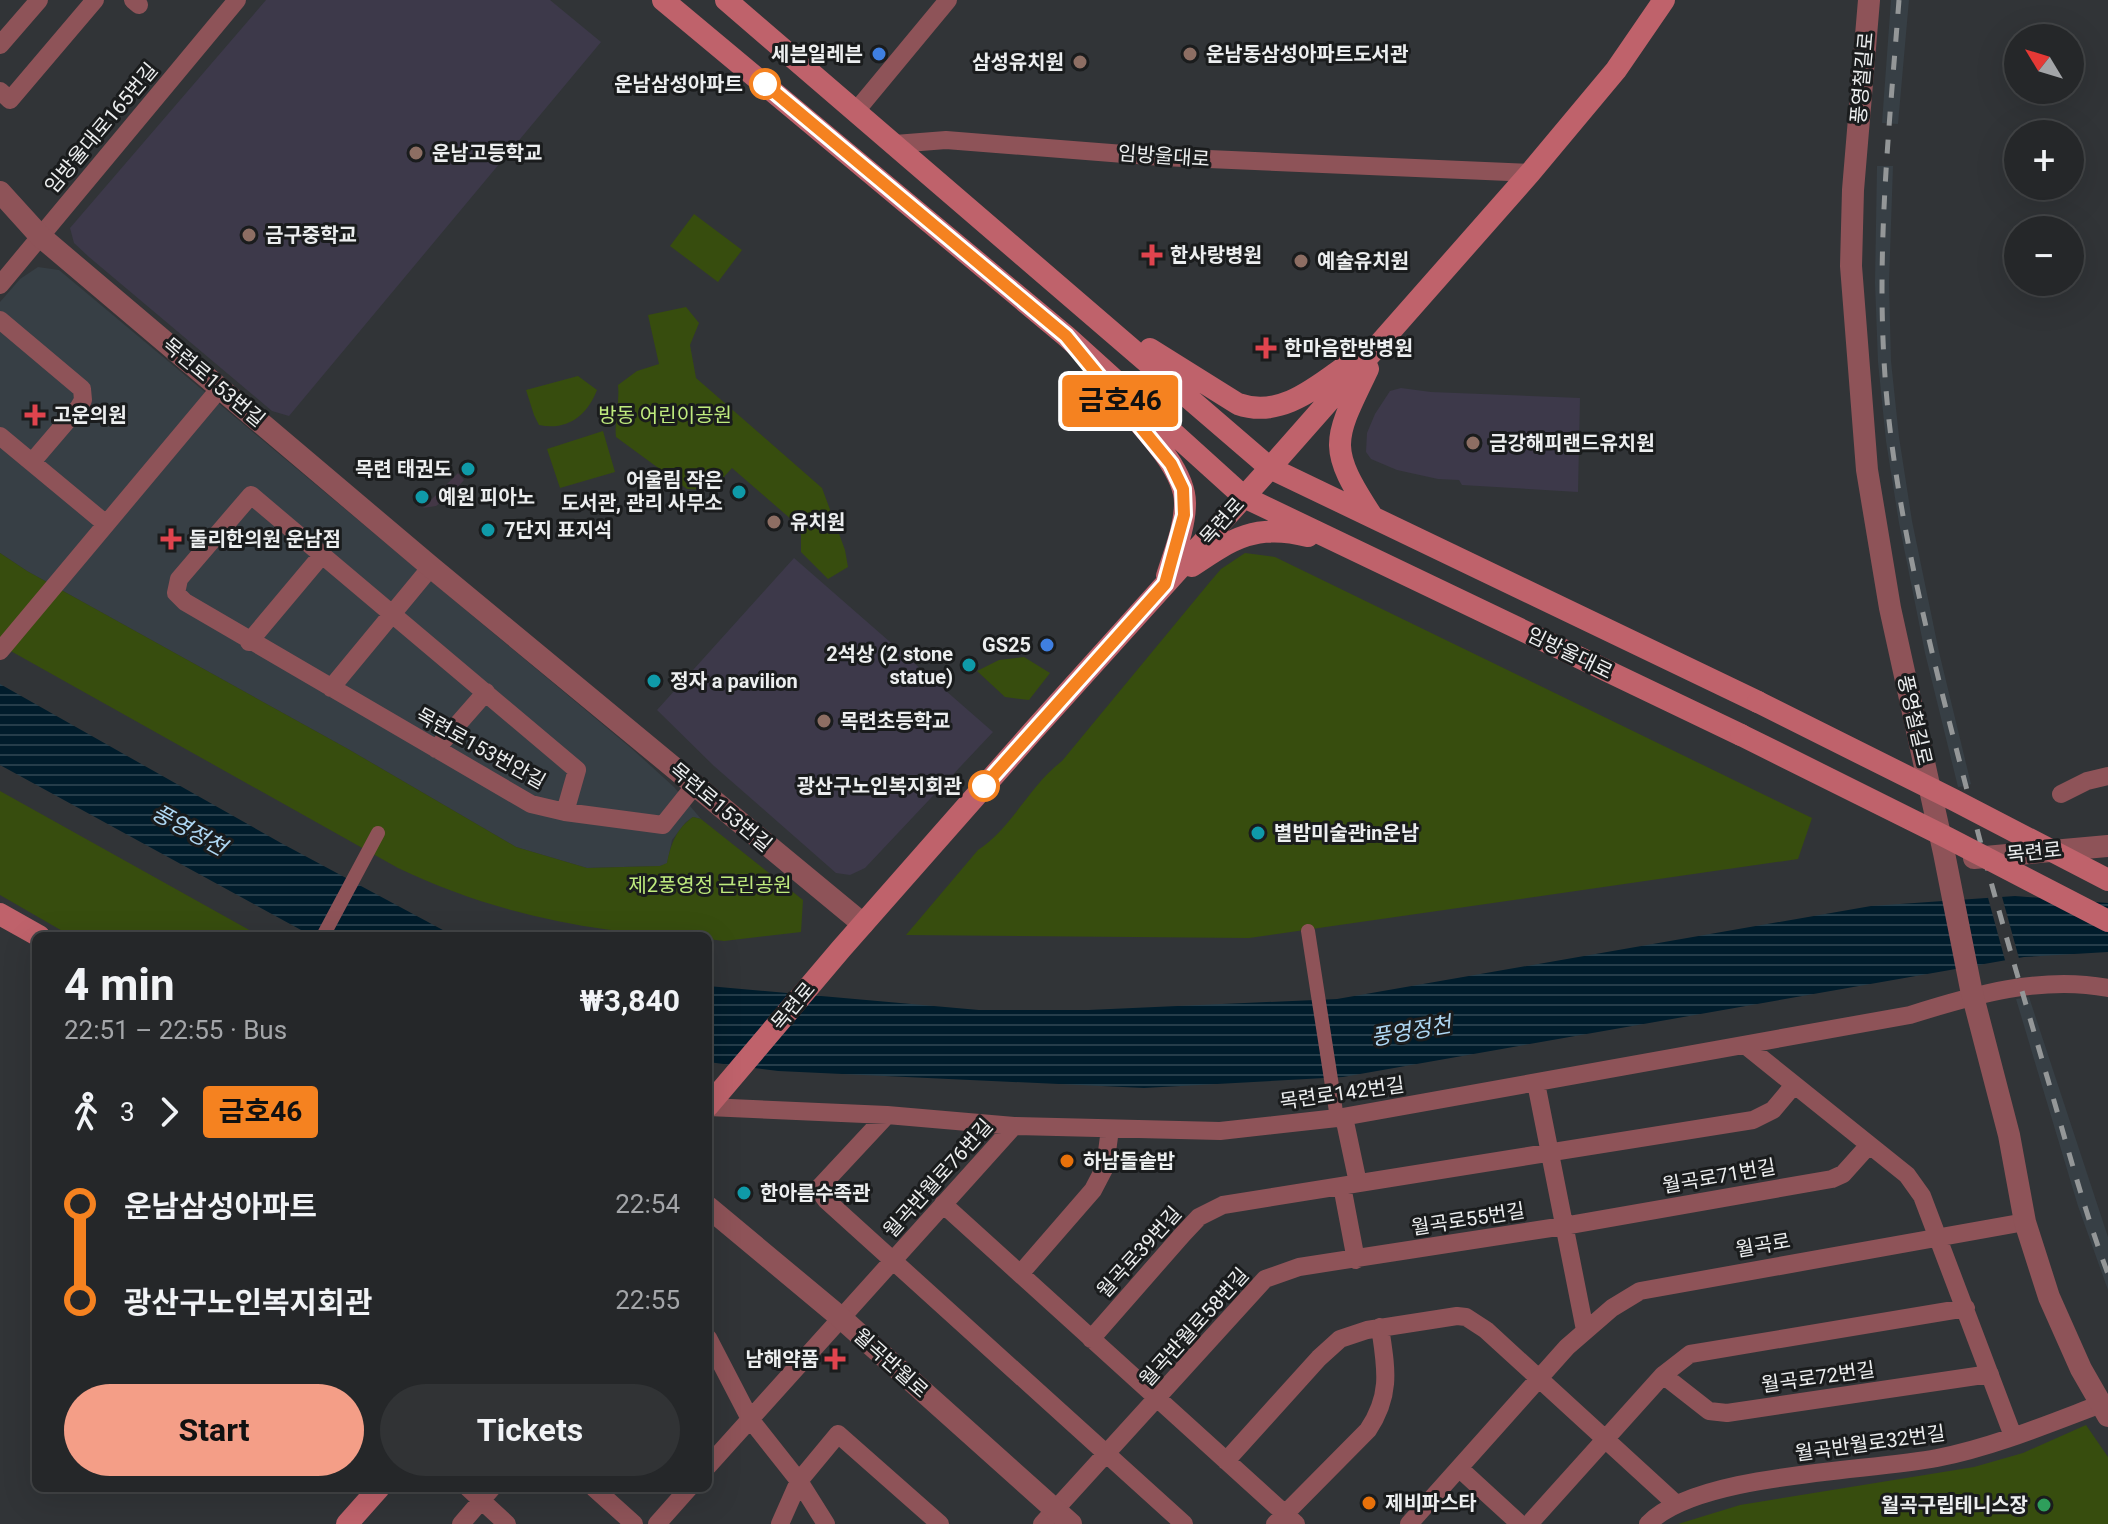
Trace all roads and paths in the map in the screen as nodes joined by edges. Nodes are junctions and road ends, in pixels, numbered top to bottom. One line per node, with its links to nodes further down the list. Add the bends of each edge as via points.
1 (39, 0): 9 (street)
2 (95, 0): 10 (street, via 10,100)
3 (237, 0): 15 (street, 임방울대로165번길)
4 (663, 0): 19 (main road, 임방울대로)
5 (726, 0): 11 (main road, 임방울대로)
6 (948, 0): 11 (street)
7 (1664, 0): 13 (main road, 목련로, via 1616,70)
8 (1869, 0): 44 (street, 풍영철길로, via 1851,266 1867,470 1890,608 1921,746 1934,759)
9 (0, 45)
10 (0, 91)
11 (856, 111): 12 (main road, 임방울대로)
12 (895, 144): 13 (street, 임방울대로, via 946,140 1162,157); 17 (main road, 임방울대로)
13 (1530, 173): 20 (main road, 목련로)
14 (0, 192): 15 (street, 목련로153번길)
15 (40, 236): 16 (street, 임방울대로165번길); 21 (street, 목련로153번길)
16 (0, 285)
17 (1090, 312): 19 (main road); 20 (main road, via 1252,409 1287,404); 24 (main road, 임방울대로)
18 (0, 320): 23 (street, via 83,393 79,407)
19 (1066, 336): 25 (main road, 임방울대로); 31 (main road, via 1179,478 1184,515)
20 (1381, 342): 24 (main road, 목련로); 26 (main road, via 1339,439 1342,466)
21 (221, 387): 27 (street); 30 (street, 목련로153번길)
22 (0, 436): 23 (street)
23 (32, 462): 27 (street)
24 (1270, 468): 25 (main road, 목련로); 26 (main road, 임방울대로)
25 (1244, 497): 28 (main road, 임방울대로); 31 (main road, 목련로)
26 (1372, 517): 45 (main road, 임방울대로, bridge, via 1758,702)
27 (106, 524): 34 (street)
28 (1347, 546): 31 (main road, via 1291,532 1259,531 1229,542); 47 (main road, 임방울대로, bridge, via 1741,735)
29 (322, 555): 32 (street); 33 (street); 33 (street, 목련로153번안길, via 251,495 179,579 176,593 185,602)
30 (431, 567): 32 (street); 39 (street, 목련로153번길)
31 (1165, 584): 48 (main road, 목련로)
32 (392, 613): 35 (street); 36 (street)
33 (249, 642): 35 (street, 목련로153번안길)
34 (0, 651)
35 (331, 688): 37 (street, 목련로153번안길)
36 (486, 692): 37 (street); 41 (street, via 577,770)
37 (436, 749): 41 (street, 목련로153번안길, via 531,804)
38 (2108, 776): 40 (street)
39 (695, 785): 41 (street, 목련로153번안길, via 663,825); 48 (street, 목련로153번길)
40 (2061, 794)
41 (565, 812)
42 (378, 833): 51 (street)
43 (2108, 846): 44 (street, 목련로)
44 (1952, 856): 53 (street)
45 (2108, 880)
46 (0, 914): 50 (main road)
47 (2108, 921)
48 (863, 924): 57 (main road, 목련로)
49 (1308, 931): 58 (street)
50 (32, 932)
51 (325, 932)
52 (2108, 988): 53 (street, 목련로142번길, via 2053,982)
53 (1972, 994): 54 (street, 목련로142번길, via 1910,1015); 67 (street, via 2009,1135)
54 (1745, 1045): 55 (street, 목련로142번길); 56 (street)
55 (1536, 1083): 58 (street, 목련로142번길); 63 (street)
56 (1794, 1085): 62 (street); 63 (street, via 1773,1110 1753,1120)
57 (712, 1102): 59 (street, 목련로142번길)
58 (1339, 1113): 61 (street, 목련로142번길, via 1220,1131); 64 (street)
59 (887, 1115): 60 (street, 목련로142번길); 71 (street, 월곡반월로76번길, via 818,1189)
60 (1014, 1126): 61 (street, 목련로142번길); 65 (street, 월곡반월로76번길)
61 (1110, 1129): 73 (street, via 1105,1167 1093,1190)
62 (1869, 1145): 68 (street, 월곡로71번길, via 1832,1179); 69 (street, via 1907,1175 1922,1196)
63 (1550, 1153): 64 (street); 68 (street)
64 (1356, 1183): 72 (street); 78 (street, 월곡로39번길, via 1223,1205 1199,1217)
65 (943, 1204): 71 (street, 월곡반월로76번길); 73 (street)
66 (712, 1210): 75 (street, 월곡반월로)
67 (2025, 1222): 69 (street, 월곡로); 84 (street, via 2049,1297)
68 (1564, 1226): 70 (street, 월곡로55번길); 77 (street)
69 (1938, 1238): 74 (street); 77 (street, 월곡로, via 1664,1284 1640,1291)
70 (1379, 1256): 72 (street, 월곡반월로58번길)
71 (893, 1259): 75 (street, 월곡반월로76번길); 88 (street)
72 (1356, 1260): 83 (street, 월곡반월로58번길, via 1299,1267 1265,1279)
73 (1020, 1274): 78 (street)
74 (1966, 1308): 80 (street); 81 (street, via 1690,1354)
75 (840, 1317): 85 (street, 월곡반월로76번길); 98 (street, 월곡반월로)
76 (1380, 1327): 82 (street, via 1466,1317); 89 (street, via 1340,1339 1327,1349); 99 (street, via 1387,1375 1375,1419)
77 (1585, 1330): 82 (street, 월곡로)
78 (1091, 1339): 83 (street)
79 (712, 1346): 85 (street)
80 (1990, 1374): 81 (street, 월곡로72번길, via 1727,1413 1709,1411); 86 (street)
81 (1663, 1375): 87 (street)
82 (1540, 1378): 87 (street); 91 (street, 월곡로)
83 (1158, 1400): 88 (street, 월곡반월로58번길); 89 (street)
84 (2104, 1410): 86 (street, 월곡반월로32번길)
85 (750, 1419): 90 (street, 월곡반월로76번길); 92 (street)
86 (2013, 1436): 97 (street, 월곡반월로32번길, via 1938,1458 1731,1487)
87 (1607, 1440): 97 (street); 111 (street)
88 (1108, 1453): 98 (street, 월곡반월로58번길); 108 (street)
89 (1226, 1461): 99 (street)
90 (712, 1462)
91 (1460, 1469): 109 (street, 월곡로); 110 (street)
92 (799, 1481): 105 (street); 106 (street); 107 (street, via 838,1434)
93 (375, 1492): 100 (main road)
94 (481, 1492): 101 (street); 102 (street)
95 (598, 1492): 103 (street)
96 (685, 1492): 104 (street)
97 (1675, 1503): 112 (street, 월곡반월로32번길)
98 (1056, 1519)
99 (1285, 1521)
100 (347, 1524)
101 (461, 1524)
102 (507, 1524)
103 (634, 1524)
104 (657, 1524)
105 (780, 1524)
106 (826, 1524)
107 (940, 1524)
108 (1184, 1524)
109 (1409, 1524)
110 (1520, 1524)
111 (1529, 1524)
112 (1648, 1524)

